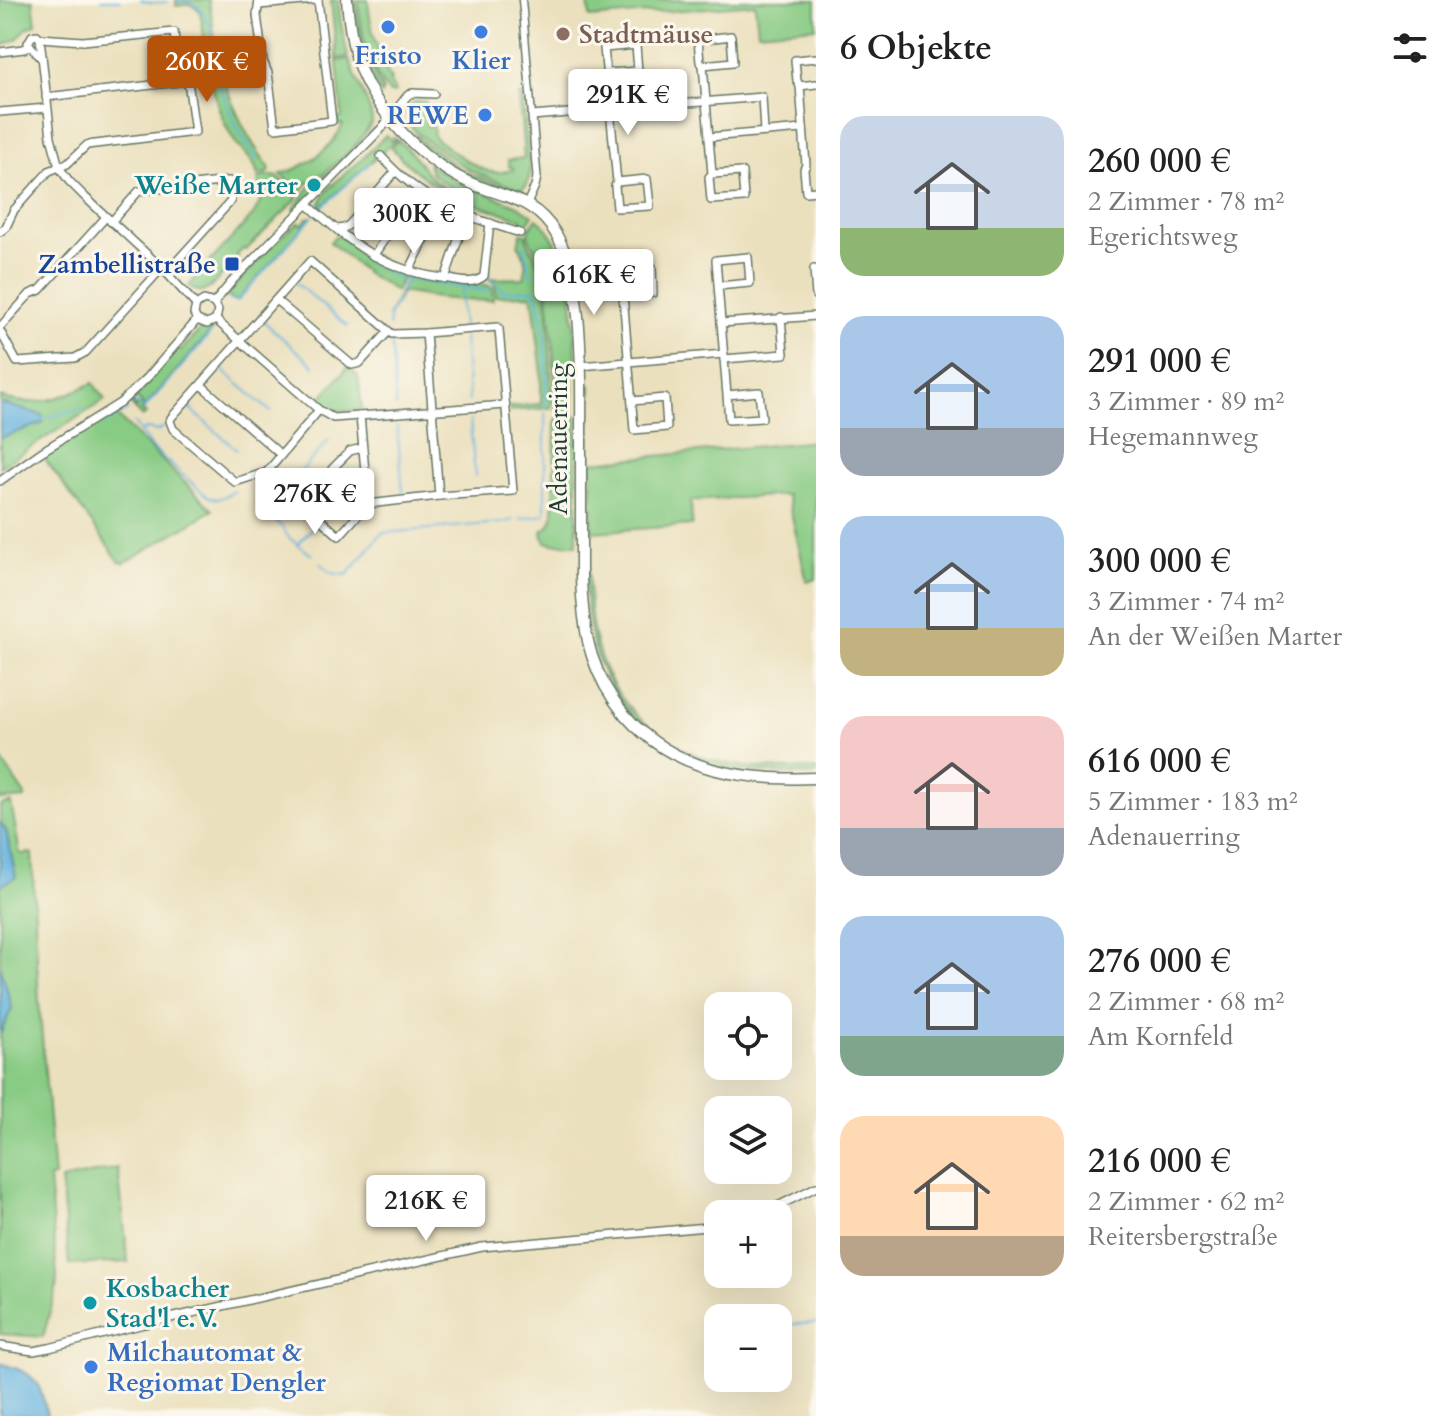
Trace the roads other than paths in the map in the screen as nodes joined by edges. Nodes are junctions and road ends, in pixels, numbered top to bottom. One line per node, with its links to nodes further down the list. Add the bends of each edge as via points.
1 (317, 0): 4 (street); 4 (street, via 332,121 275,128)
2 (347, 0): 22 (main road, Adenauerring, via 361,72)
3 (522, 0): 21 (street)
4 (259, 2)
5 (40, 38): 6 (street, via 30,37); 8 (street); 12 (street, via 83,41 174,32)
6 (30, 46): 7 (street); 8 (street)
7 (0, 52)
8 (41, 58): 16 (street)
9 (816, 58): 14 (street, via 795,60)
10 (703, 65): 10 (street, via 698,40 731,36 733,62); 17 (street)
11 (607, 73): 11 (street, via 604,48 636,45 638,71); 19 (street)
12 (180, 82): 16 (street); 29 (street, via 188,81 195,132 87,145)
13 (816, 84): 14 (street)
14 (800, 86): 23 (street)
15 (434, 94): 22 (street, via 412,93)
16 (46, 97): 18 (street)
17 (706, 102): 19 (street); 24 (street, via 762,97); 25 (street)
18 (47, 108): 20 (street); 29 (street)
19 (610, 110): 21 (street); 32 (street)
20 (0, 112)
21 (532, 116): 35 (street, via 537,177)
22 (390, 118): 35 (main road, Adenauerring, via 421,151 452,173); 36 (street)
23 (803, 128): 24 (street); 28 (street)
24 (764, 132): 25 (street)
25 (709, 137): 31 (street)
26 (381, 156): 30 (street)
27 (816, 164): 28 (street)
28 (806, 165): 34 (street, via 806,192)
29 (59, 167): 39 (street); 42 (street, via 49,171)
30 (395, 172): 33 (street); 41 (street, via 349,225)
31 (712, 174): 31 (street, via 742,172 744,198 711,200)
32 (617, 182): 32 (street, via 647,179 650,206 617,208)
33 (418, 191): 37 (street); 44 (street)
34 (816, 191)
35 (527, 204): 66 (main road, Adenauerring, via 548,222 567,257)
36 (308, 205): 41 (street); 53 (street)
37 (442, 205): 38 (street); 47 (street)
38 (466, 216): 40 (street); 48 (street)
39 (109, 219): 46 (street); 46 (street, via 139,191 229,181 231,201); 60 (street)
40 (490, 223): 43 (street); 48 (street, via 484,276 475,281)
41 (338, 229): 44 (street)
42 (0, 232)
43 (520, 233)
44 (373, 256): 47 (street)
45 (814, 269): 51 (street)
46 (164, 270): 54 (street); 60 (street, via 75,358 17,362)
47 (409, 271): 48 (street)
48 (445, 279)
49 (718, 286): 49 (street, via 716,260 748,257 750,283); 59 (street)
50 (623, 296): 50 (street, via 621,270 652,267 653,293); 65 (street)
51 (816, 296)
52 (276, 300): 61 (street, via 352,365); 61 (street, via 310,261); 63 (street)
53 (214, 303): 54 (street, via 204,300); 58 (street)
54 (196, 305): 57 (street)
55 (816, 316): 56 (street)
56 (781, 317): 59 (street); 64 (street, via 784,354)
57 (197, 320): 58 (street); 78 (street, via 120,403)
58 (216, 320): 63 (street)
59 (721, 323): 64 (street)
60 (0, 329)
61 (388, 332): 62 (street)
62 (426, 333): 70 (street, via 497,327); 72 (street)
63 (238, 341): 67 (street); 71 (street)
64 (724, 356): 65 (street); 68 (street)
65 (629, 363): 66 (street); 69 (street)
66 (580, 366): 81 (main road, Adenauerring, via 582,602 592,657 608,691 642,732 692,763 751,777)
67 (201, 385): 75 (street); 77 (street, via 171,418 173,429 235,482)
68 (727, 395): 68 (street, via 759,392 762,418 729,420)
69 (632, 401): 69 (street, via 665,398 667,427 634,430)
70 (505, 405): 72 (street); 79 (street, via 513,491)
71 (319, 410): 73 (street, via 333,418); 75 (street)
72 (433, 411): 73 (street); 79 (street)
73 (360, 416): 74 (street)
74 (362, 448): 76 (street, via 350,451); 80 (street)
75 (280, 454): 77 (street)
76 (332, 469)
77 (267, 472): 80 (street, via 339,536)
78 (0, 481)
79 (439, 496): 80 (street)
80 (368, 504)
81 (816, 778)
82 (816, 1187): 83 (street)
83 (790, 1200)
84 (704, 1227): 85 (street, via 482,1247 43,1349)
85 (0, 1346)

